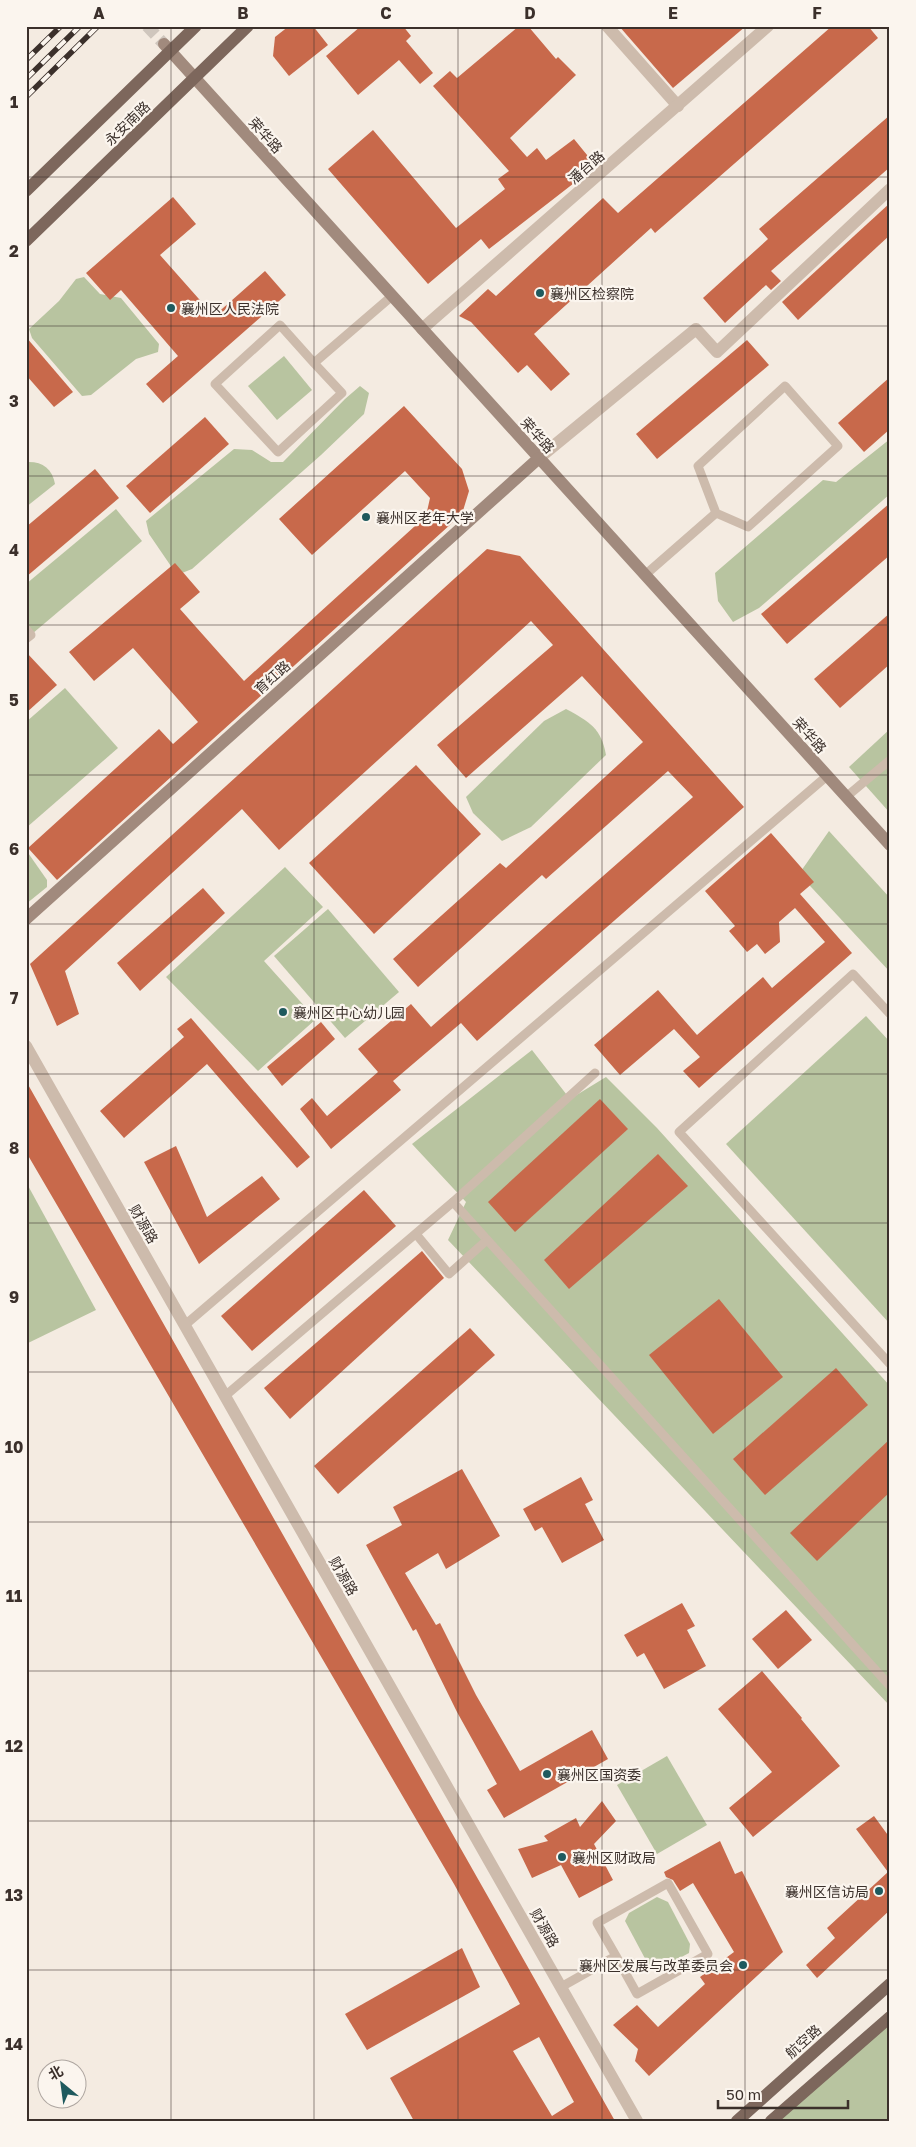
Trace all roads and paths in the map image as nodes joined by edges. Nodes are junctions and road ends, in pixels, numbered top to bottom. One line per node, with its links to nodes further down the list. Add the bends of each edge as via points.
1 (196, 26): 5 (main road, 永安南路)
2 (248, 26): 6 (main road, 永安南路)
3 (607, 26): 7 (street)
4 (768, 26): 7 (street, 潘台路)
5 (167, 48): 6 (main road, 荣华路); 9 (main road, 永安南路)
6 (195, 78): 10 (main road, 永安南路); 11 (main road, 荣华路)
7 (678, 106): 12 (street, 潘台路)
8 (890, 190): 14 (street, via 717,352 696,329)
9 (26, 191)
10 (26, 241)
11 (392, 296): 12 (main road, 荣华路); 13 (lane)
12 (422, 329): 14 (main road, 荣华路)
13 (314, 362): 13 (lane, via 280,325 215,384 278,452 342,393)
14 (538, 458): 16 (main road, 荣华路); 23 (main road, 育红路)
15 (716, 513): 15 (lane, via 748,527 838,446 785,386 698,466); 16 (lane)
16 (645, 575): 20 (main road, 荣华路)
17 (26, 629): 18 (lane, via 31,635)
18 (26, 639)
19 (890, 760): 21 (lane)
20 (827, 776): 21 (main road, 荣华路); 30 (lane)
21 (846, 797): 22 (main road, 荣华路)
22 (890, 845)
23 (26, 919)
24 (890, 1014): 31 (lane, via 853,974 679,1132)
25 (26, 1046): 30 (street, 财源路)
26 (595, 1073): 27 (lane)
27 (453, 1202): 28 (lane); 29 (lane)
28 (416, 1234): 29 (lane, via 449,1274); 32 (lane)
29 (487, 1240): 33 (lane)
30 (185, 1325): 32 (street, 财源路)
31 (890, 1364)
32 (225, 1396): 36 (street, 财源路)
33 (890, 1686)
34 (616, 1956): 34 (lane, via 637,1994 708,1954 668,1883 597,1923); 36 (lane)
35 (890, 1984): 39 (main road, 航空路)
36 (561, 1987): 38 (street, 财源路)
37 (890, 2018): 40 (main road)
38 (637, 2121)
39 (737, 2121)
40 (771, 2121)

